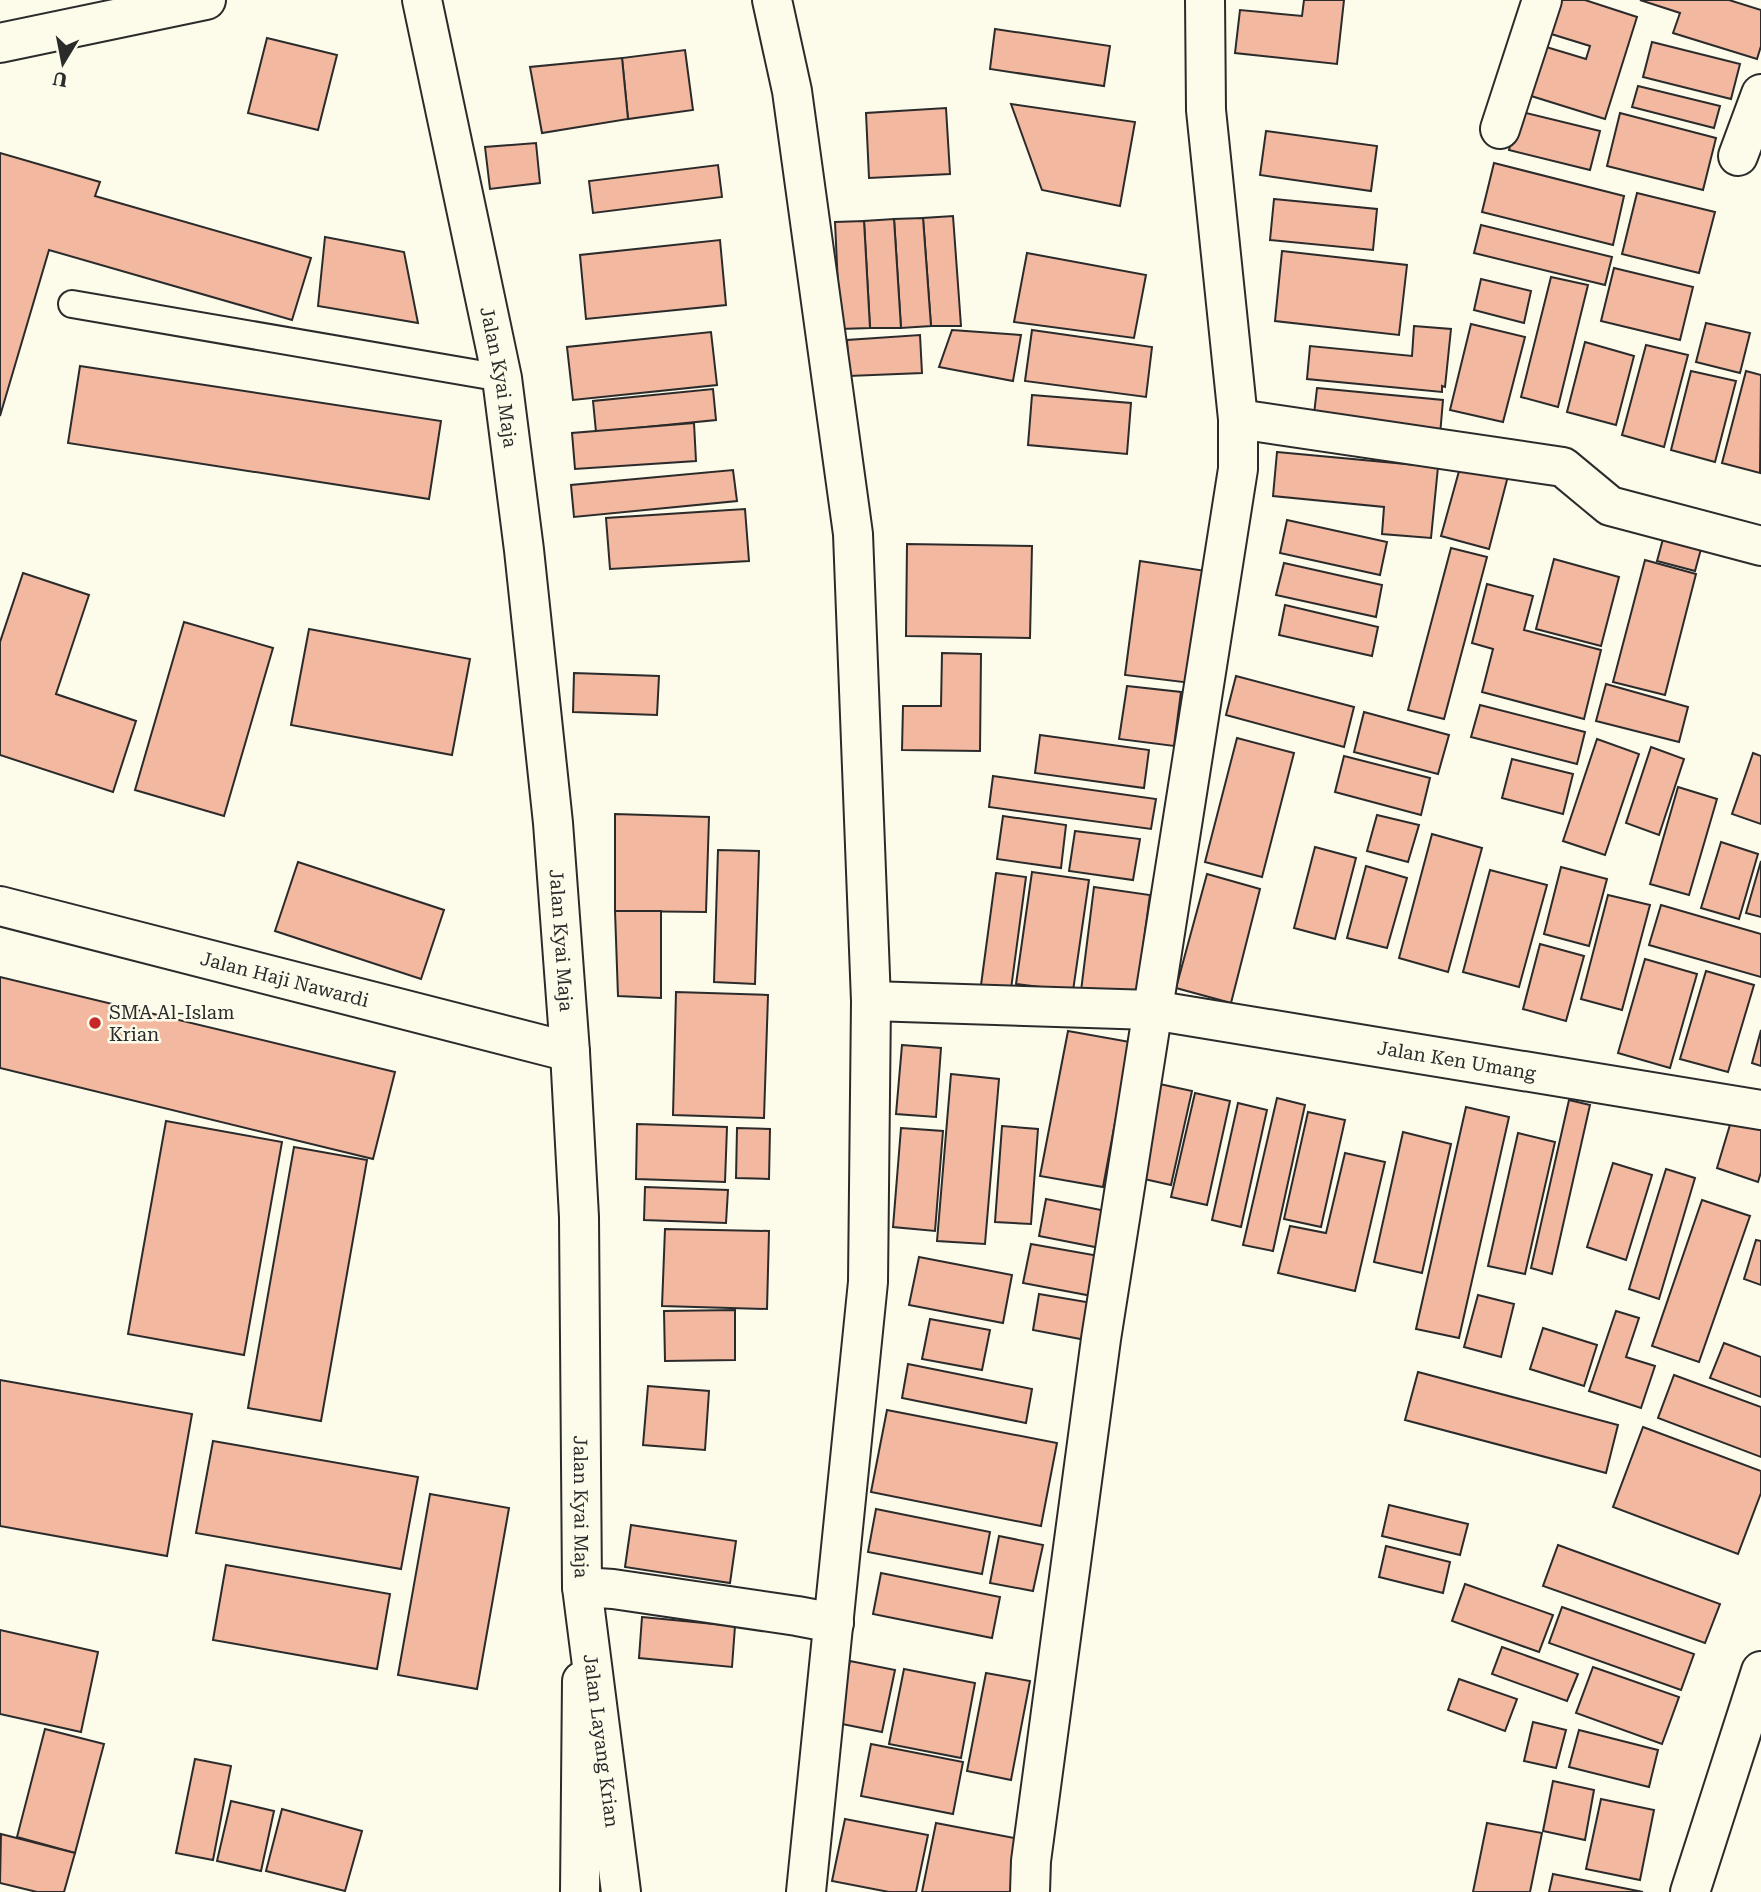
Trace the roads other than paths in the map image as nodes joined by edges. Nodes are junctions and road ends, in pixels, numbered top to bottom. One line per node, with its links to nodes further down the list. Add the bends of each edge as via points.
1 (206, 0): 6 (street)
2 (422, 0): 11 (street, Jalan Kyai Maja)
3 (772, 0): 15 (street, via 792,91 853,534)
4 (1205, 0): 12 (street, via 1206,110)
5 (1542, 0): 8 (street)
6 (0, 43)
7 (1761, 94): 9 (street)
8 (1500, 129)
9 (1738, 156)
10 (72, 304): 11 (lane)
11 (502, 378): 17 (street, Jalan Kyai Maja, via 553,823)
12 (1238, 419): 13 (street, via 1563,467 1609,506); 16 (street, via 1238,469)
13 (1761, 546)
14 (0, 906): 17 (street, Jalan Haji Nawardi)
15 (871, 1001): 16 (street, Jalan Ken Umang); 20 (street, via 868,1282)
16 (1152, 1010): 18 (street, Jalan Ken Umang); 25 (street, via 1099,1353)
17 (570, 1052): 19 (street, Jalan Kyai Maja)
18 (1761, 1110)
19 (598, 1588): 20 (street); 22 (street, Jalan Kyai Maja); 23 (street, Jalan Layang Krian)
20 (834, 1623): 24 (street)
21 (1761, 1671): 26 (street)
22 (580, 1892)
23 (621, 1892)
24 (806, 1892)
25 (1030, 1892)
26 (1690, 1892)

